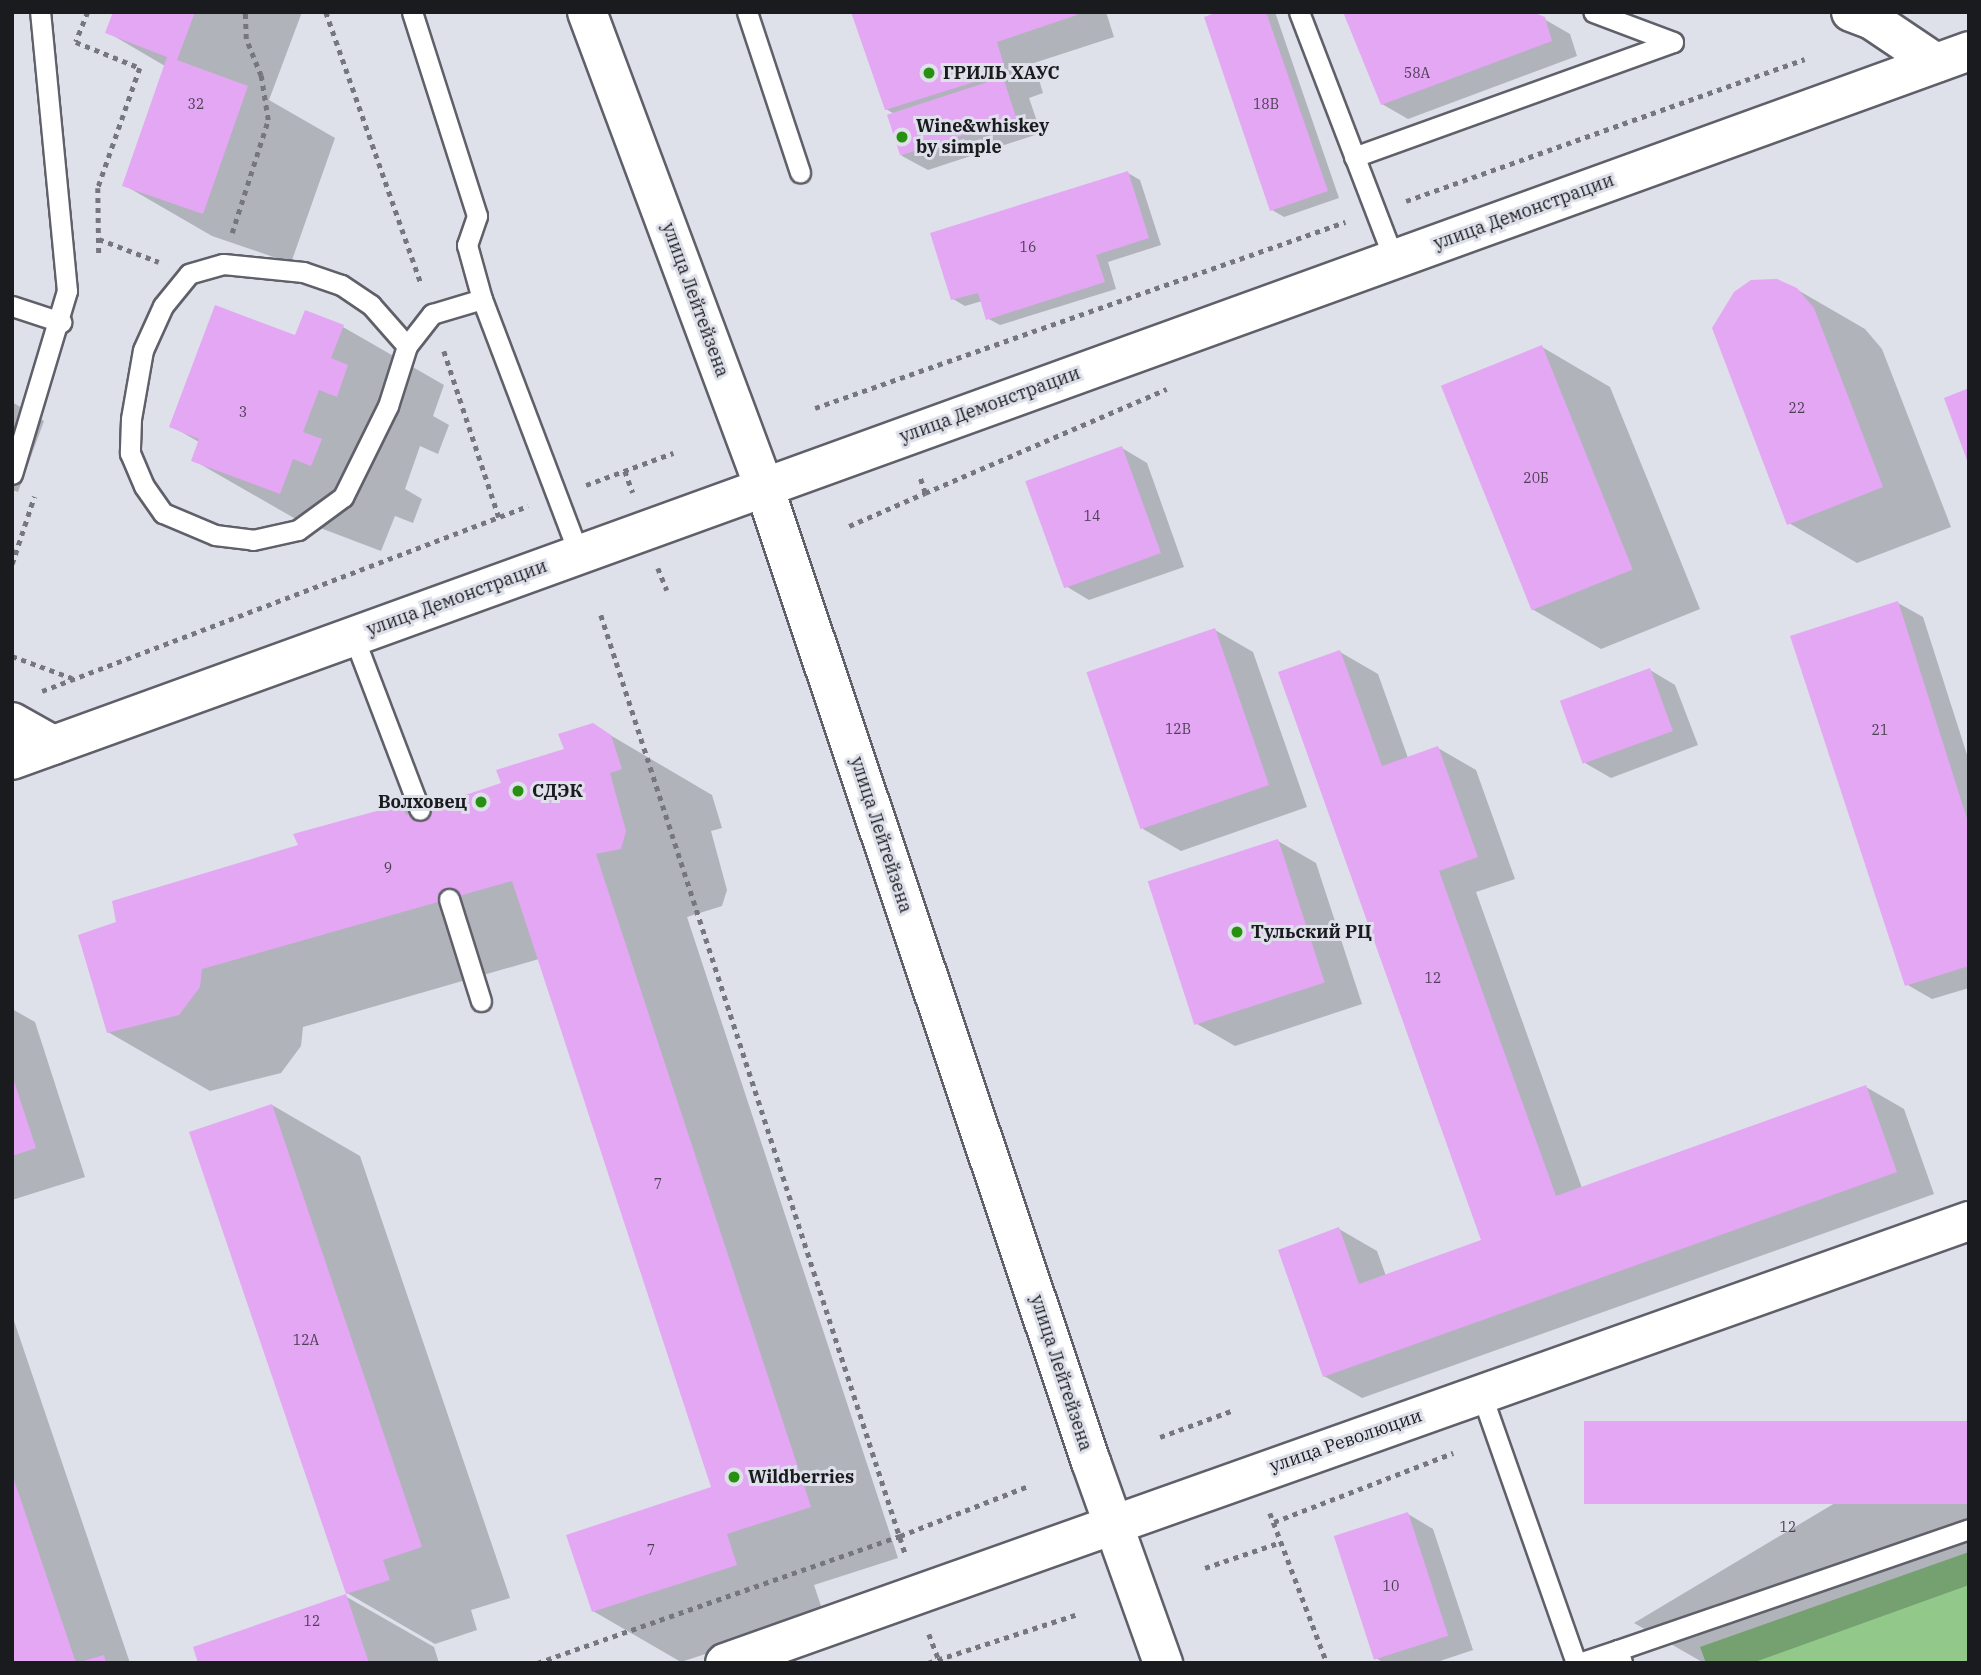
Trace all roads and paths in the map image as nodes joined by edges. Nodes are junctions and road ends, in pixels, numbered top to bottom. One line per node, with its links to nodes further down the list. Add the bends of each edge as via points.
1 (40, 12): 22 (lane, via 67,291)
2 (88, 12): 14 (path, via 76,42 140,68 98,188)
3 (245, 12): 17 (path, via 246,39 261,76 268,120)
4 (326, 12): 21 (path)
5 (412, 12): 19 (lane, via 477,215 467,245)
6 (587, 12): 29 (street, улица Лейтейзена)
7 (747, 12): 13 (lane)
8 (1299, 12): 12 (lane)
9 (1593, 12): 12 (lane, via 1673,42)
10 (1851, 12): 11 (street)
11 (1952, 57): 15 (street, улица Демонстрации)
12 (1354, 157): 15 (lane)
13 (800, 172)
14 (99, 239): 16 (path); 18 (path)
15 (1394, 259): 29 (street, улица Демонстрации)
16 (99, 264)
17 (223, 264): 18 (lane); 23 (lane, via 265,265 341,285 371,305)
18 (189, 274): 23 (lane, via 163,306 143,350 130,453 144,486 163,513 215,535 253,540 298,530 343,497 388,406)
19 (482, 299): 21 (lane); 30 (lane)
20 (12, 306): 22 (lane)
21 (432, 314): 23 (lane); 31 (path)
22 (61, 322): 28 (lane)
23 (407, 346)
24 (891, 383): 25 (path)
25 (816, 408)
26 (673, 453): 30 (path)
27 (917, 467): 32 (path, via 925,493)
28 (12, 474)
29 (764, 487): 33 (street, улица Демонстрации); 55 (street, улица Лейтейзена)
30 (557, 496): 31 (path); 33 (lane)
31 (499, 517): 39 (path)
32 (849, 526)
33 (579, 554): 37 (street, улица Демонстрации)
34 (657, 565): 35 (path)
35 (667, 590)
36 (601, 615): 57 (path)
37 (353, 635): 42 (street, улица Демонстрации); 44 (lane)
38 (12, 656): 39 (path)
39 (73, 678): 40 (path)
40 (36, 693)
41 (12, 722): 42 (street)
42 (54, 745): 43 (street, улица Демонстрации)
43 (12, 760)
44 (420, 810)
45 (449, 899): 46 (lane)
46 (481, 1001)
47 (1969, 1220): 48 (street, улица Революции)
48 (1481, 1393): 55 (street, улица Революции); 68 (lane)
49 (1231, 1411): 50 (path)
50 (1160, 1437)
51 (1453, 1453): 54 (path)
52 (1028, 1486): 57 (path)
53 (1266, 1502): 54 (path)
54 (1274, 1522): 58 (path)
55 (1114, 1523): 64 (street, улица Революции); 66 (street, улица Лейтейзена)
56 (1969, 1529): 62 (lane)
57 (900, 1536): 59 (path); 63 (path)
58 (1281, 1542): 60 (path); 67 (path)
59 (908, 1561)
60 (1205, 1568)
61 (1075, 1615): 65 (path)
62 (1620, 1656): 68 (lane)
63 (537, 1663)
64 (724, 1663)
65 (928, 1663)
66 (1163, 1663)
67 (1327, 1663)
68 (1577, 1663)

